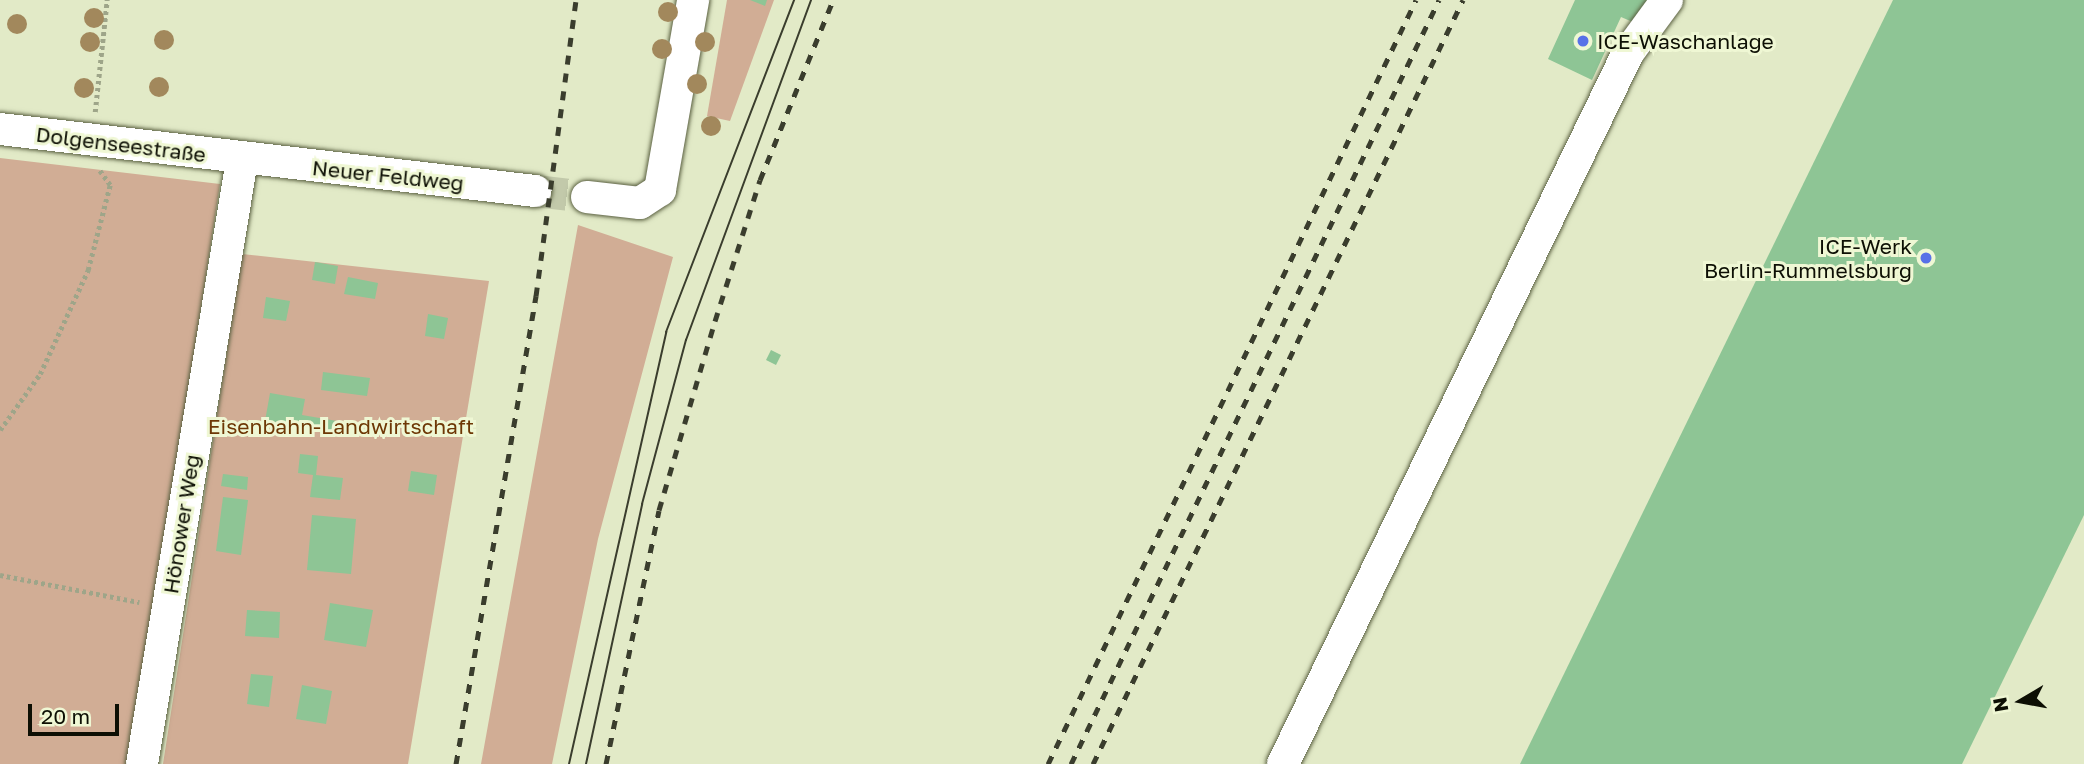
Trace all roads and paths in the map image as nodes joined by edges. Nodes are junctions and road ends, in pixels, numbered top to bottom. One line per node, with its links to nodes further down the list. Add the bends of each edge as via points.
1 (107, 0): 5 (path)
2 (693, 0): 9 (street, via 660,190 640,203)
3 (1667, 0): 14 (street, via 1628,53)
4 (0, 129): 5 (street, Dolgenseestraße)
5 (92, 139): 6 (street, Dolgenseestraße)
6 (242, 160): 8 (street, Neuer Feldweg); 12 (street, Hönower Weg)
7 (110, 185): 10 (path, via 88,270 40,374)
8 (535, 191)
9 (587, 197)
10 (0, 430)
11 (0, 575): 12 (path)
12 (167, 607): 13 (street, Hönower Weg)
13 (142, 764)
14 (1283, 764)

